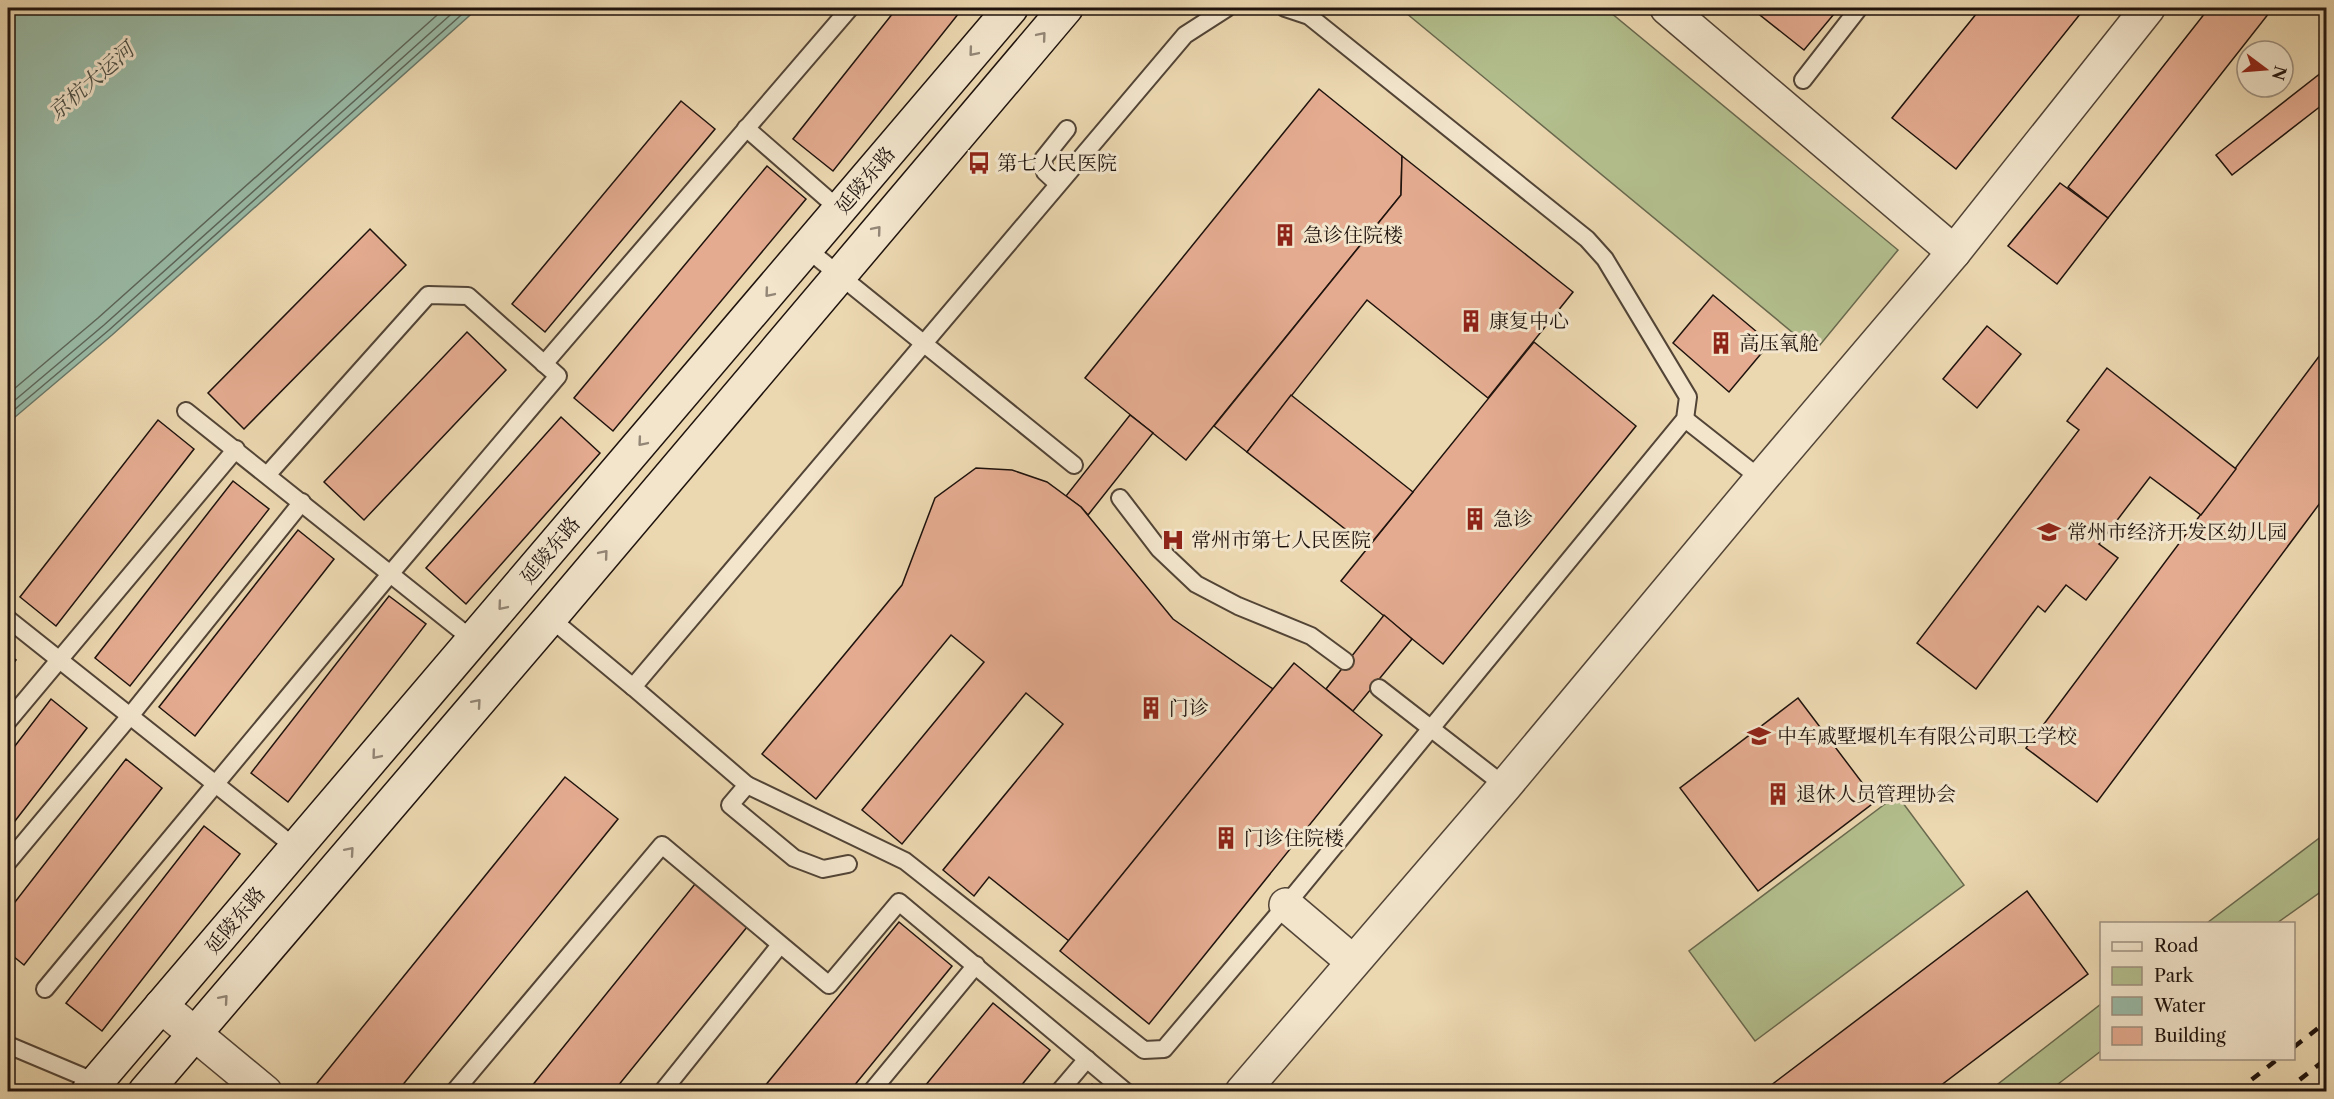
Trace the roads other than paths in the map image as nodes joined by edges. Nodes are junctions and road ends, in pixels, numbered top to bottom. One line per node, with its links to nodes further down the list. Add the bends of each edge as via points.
1 (850, 8): 10 (lane)
2 (1011, 8): 13 (main road, 延陵东路, one-way to 13)
3 (1066, 8): 16 (main road, 延陵东路, one-way to 3)
4 (1227, 8): 12 (lane, via 1185,35)
5 (1285, 8): 20 (lane, via 1309,16 1587,239 1605,259 1688,397)
6 (1667, 8): 15 (main road)
7 (1859, 8): 9 (lane)
8 (2148, 8): 15 (main road)
9 (1803, 80)
10 (746, 128): 13 (lane); 18 (lane)
11 (1067, 129): 12 (lane, via 1043,159 1045,172)
12 (1058, 184): 17 (lane)
13 (840, 210): 14 (main road, 延陵东路)
14 (807, 249): 16 (lane); 30 (main road, 延陵东路, one-way to 30)
15 (1954, 252): 24 (main road)
16 (839, 274): 17 (lane); 28 (main road, 延陵东路, one-way to 16)
17 (922, 344): 22 (lane); 33 (lane)
18 (544, 364): 23 (lane, via 468,296 428,296); 27 (lane, via 558,376)
19 (186, 411): 21 (lane)
20 (1684, 419): 24 (lane); 37 (lane, via 1563,558)
21 (236, 449): 23 (lane); 31 (lane)
22 (1074, 465)
23 (268, 474): 26 (lane)
24 (1761, 479): 40 (main road)
25 (1120, 498): 32 (lane, via 1159,549 1196,584 1311,636)
26 (302, 502): 27 (lane); 35 (lane)
27 (391, 573): 30 (lane); 38 (lane)
28 (550, 618): 33 (lane); 50 (main road, 延陵东路, one-way to 28)
29 (8, 619): 31 (lane)
30 (473, 640): 41 (main road, 延陵东路, one-way to 41)
31 (58, 660): 35 (lane); 36 (lane)
32 (1345, 661)
33 (633, 687): 39 (lane)
34 (1380, 688): 37 (lane)
35 (130, 716): 38 (lane); 42 (lane)
36 (8, 721)
37 (1432, 728): 40 (lane); 44 (lane)
38 (215, 784): 41 (lane); 48 (lane)
39 (747, 785): 43 (lane, via 730,805 794,858 823,869); 44 (lane, via 905,861 1144,1050 1164,1049)
40 (1505, 786): 46 (main road)
41 (296, 848): 49 (main road, 延陵东路)
42 (8, 862)
43 (848, 864)
44 (1286, 905): 46 (main road)
45 (780, 945): 47 (lane, via 830,985 899,902); 56 (lane, via 662,845); 57 (lane)
46 (1352, 961): 61 (main road)
47 (976, 965): 52 (lane); 58 (lane)
48 (45, 989)
49 (161, 1006): 50 (main road); 53 (main road, 延陵东路)
50 (195, 1033): 54 (main road, 延陵东路); 55 (main road)
51 (8, 1046): 53 (lane)
52 (1087, 1059): 59 (lane); 60 (lane)
53 (92, 1087)
54 (145, 1092)
55 (265, 1092)
56 (454, 1092)
57 (662, 1092)
58 (871, 1092)
59 (1059, 1092)
60 (1126, 1092)
61 (1242, 1092)

